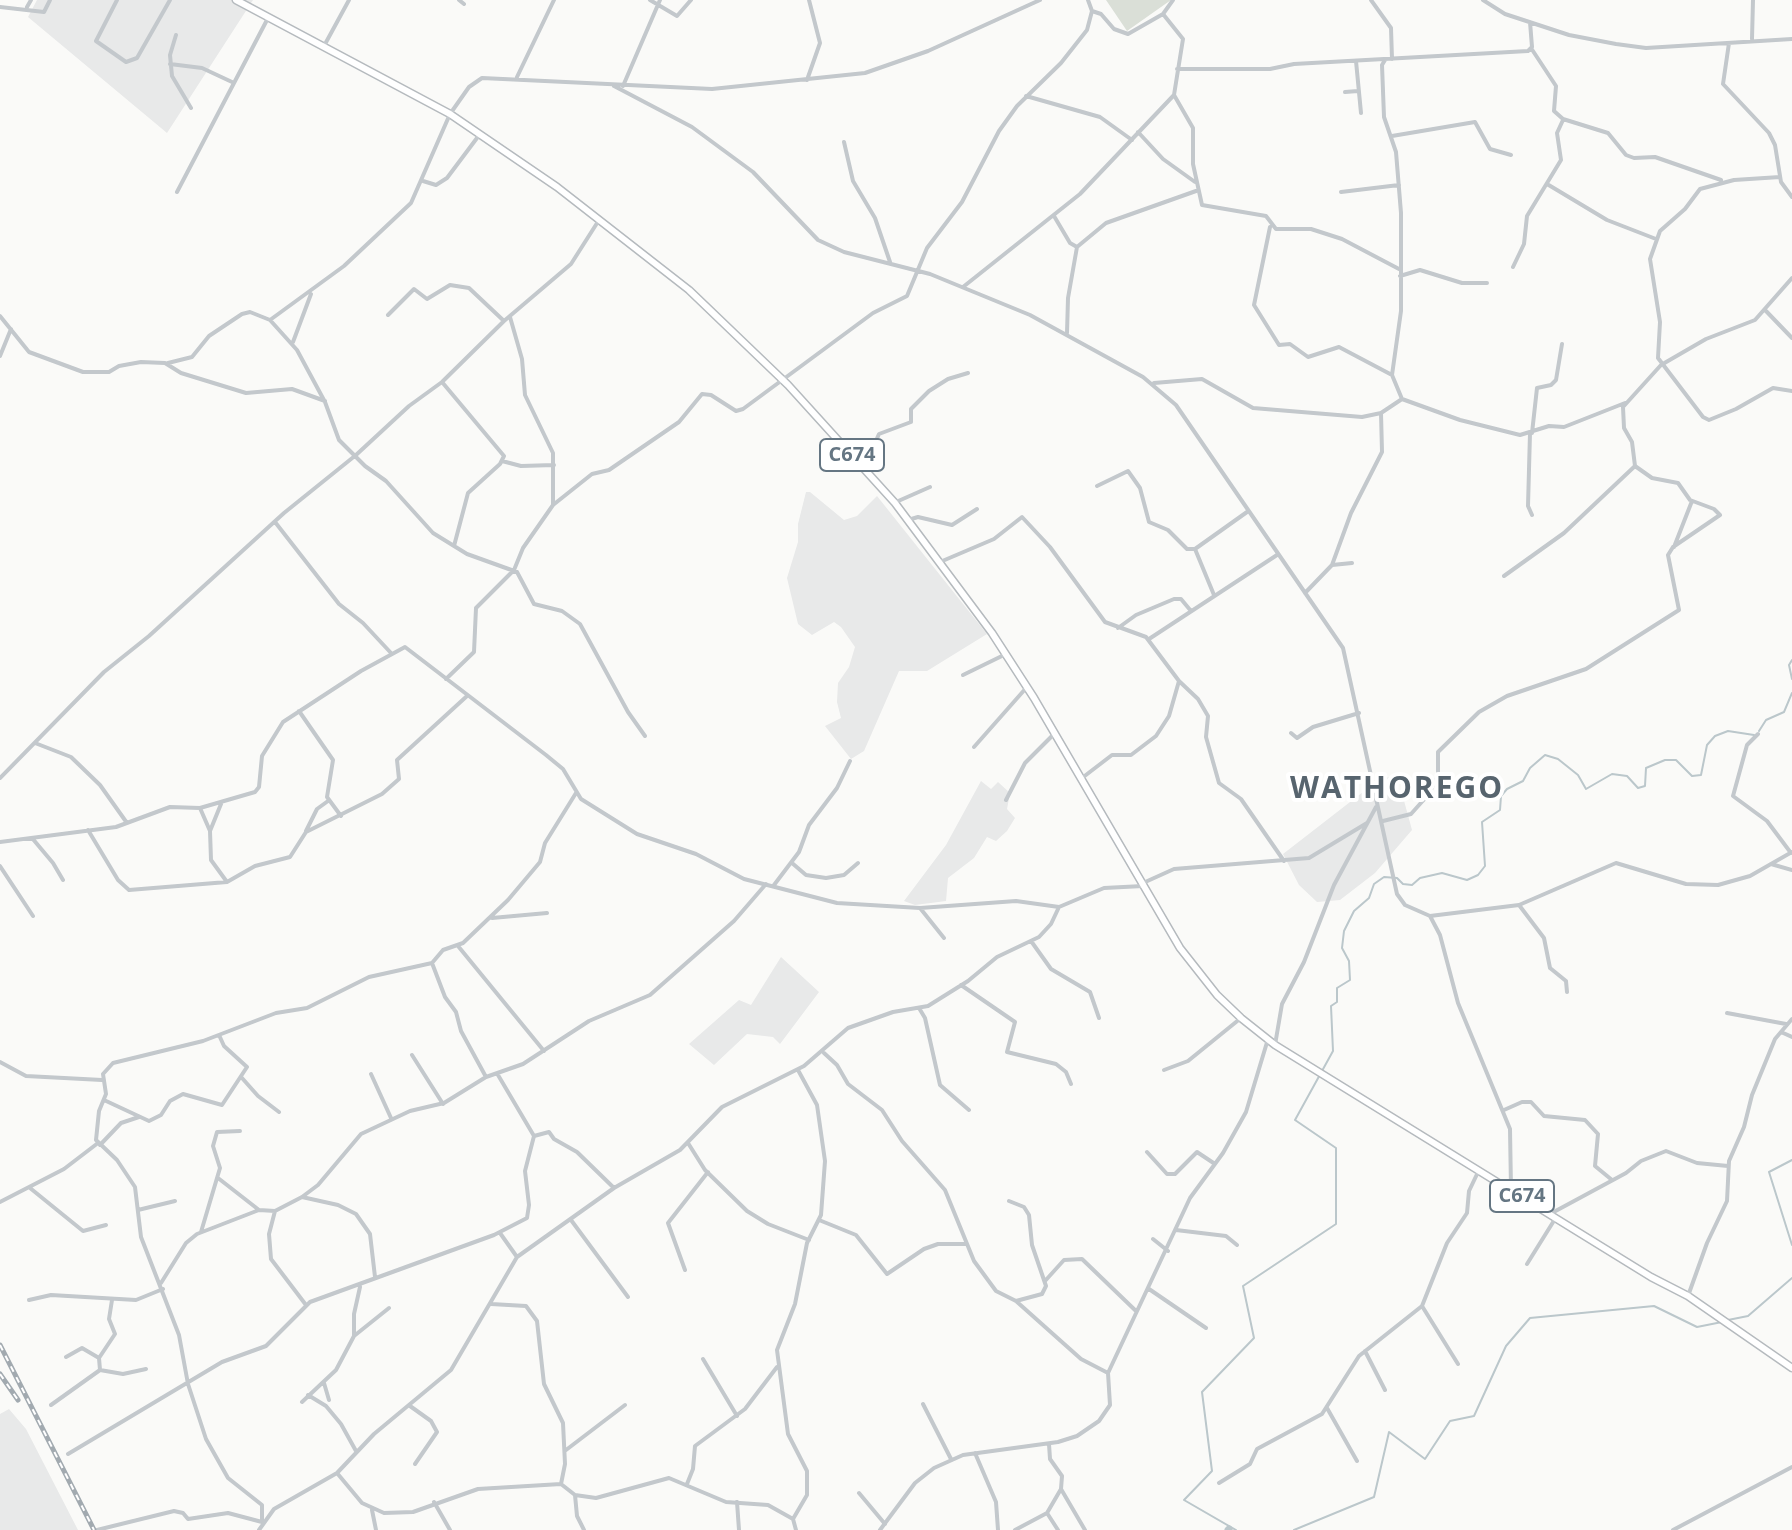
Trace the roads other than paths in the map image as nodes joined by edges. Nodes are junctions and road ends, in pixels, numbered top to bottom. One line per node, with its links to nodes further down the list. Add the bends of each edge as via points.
1 (31, 0): 19 (street)
2 (50, 0): 19 (street, via 44,12)
3 (117, 0): 4 (street, via 96,41 126,62 137,58)
4 (170, 0)
5 (236, 0): 23 (main road, C674)
6 (349, 0): 29 (street)
7 (554, 0): 36 (street)
8 (650, 0): 20 (street)
9 (660, 0): 20 (street)
10 (691, 0): 20 (street, via 677,16)
11 (809, 0): 37 (street, via 820,43)
12 (1040, 0): 37 (street, via 887,67)
13 (1088, 0): 21 (street)
14 (1173, 0): 22 (street)
15 (1371, 0): 31 (street, via 1391,28)
16 (1483, 0): 24 (street)
17 (1753, 0): 26 (street)
18 (0, 7): 19 (street)
19 (27, 7)
20 (657, 7): 40 (street)
21 (1092, 11): 22 (street, via 1128,34); 44 (street, via 1087,30 1068,55)
22 (1163, 14): 35 (street, via 1183,39)
23 (269, 16): 29 (main road, C674); 38 (street)
24 (1530, 22): 28 (street, via 1569,35 1646,48); 30 (street)
25 (176, 35): 34 (street)
26 (1752, 39): 27 (street); 28 (street)
27 (1792, 39)
28 (1729, 43): 55 (street, via 1723,84 1769,133)
29 (324, 46): 47 (main road, C674)
30 (1531, 48): 31 (street); 48 (street, via 1556,86 1554,111)
31 (1392, 59): 32 (street)
32 (1385, 60): 33 (street); 51 (street, via 1384,117)
33 (1356, 61): 35 (street, via 1270,69); 41 (street)
34 (170, 64): 38 (street, via 202,68); 45 (street)
35 (1177, 69): 43 (street)
36 (516, 78): 39 (street); 47 (street, via 482,78)
37 (807, 80): 40 (street, via 722,88)
38 (233, 82): 62 (street)
39 (614, 86): 40 (street); 70 (street, via 692,127 753,172 818,240)
40 (622, 86)
41 (1358, 91): 42 (street); 46 (street)
42 (1345, 92)
43 (1174, 95): 49 (street); 58 (street, via 1193,128)
44 (1026, 96): 52 (street, via 1100,117); 72 (street, via 999,131 972,185)
45 (191, 108)
46 (1361, 113)
47 (450, 114): 50 (main road, C674); 56 (street)
48 (1563, 119): 57 (street, via 1608,133 1626,155 1655,157); 59 (street, via 1557,133 1561,160)
49 (1138, 132): 52 (street); 58 (street)
50 (480, 134): 56 (street, via 447,178 436,185); 66 (main road, C674)
51 (1392, 136): 54 (street, via 1475,122 1490,149); 60 (street)
52 (1132, 140): 65 (street)
53 (844, 142): 70 (street, via 853,181 875,218)
54 (1511, 155)
55 (1780, 177): 57 (street); 64 (street)
56 (423, 181): 77 (street, via 411,203)
57 (1723, 181): 68 (street, via 1700,189)
58 (1195, 182): 61 (street)
59 (1547, 184): 68 (street, via 1607,220); 71 (street, via 1527,216 1524,244)
60 (1399, 185): 63 (street); 73 (street)
61 (1196, 191): 67 (street, via 1206,207 1266,216); 69 (street, via 1118,217)
62 (177, 192)
63 (1341, 192)
64 (1792, 197)
65 (1054, 216): 69 (street); 76 (street)
66 (600, 218): 81 (street, via 571,264); 94 (main road, C674, via 689,290)
67 (1270, 225): 73 (street, via 1342,239); 93 (street, via 1254,305 1279,345 1290,344 1308,357 1339,347)
68 (1656, 239): 91 (street, via 1650,259)
69 (1077, 247): 85 (street)
70 (890, 262): 72 (street)
71 (1513, 267)
72 (917, 270): 76 (street); 94 (street, via 905,298 873,313)
73 (1400, 272): 75 (street, via 1420,270 1462,283); 93 (street, via 1401,311)
74 (1792, 278): 78 (street)
75 (1487, 283)
76 (963, 287): 85 (street)
77 (312, 292): 82 (street); 87 (street)
78 (1766, 310): 86 (street); 91 (street)
79 (388, 315): 83 (street, via 416,288 427,299 450,285 469,288)
80 (0, 316): 84 (street)
81 (510, 317): 83 (street); 106 (street, via 525,395 550,440)
82 (270, 320): 87 (street); 90 (street, via 242,314 209,336 192,357)
83 (504, 321): 95 (street)
84 (11, 329): 89 (street); 90 (street, via 37,357 89,373 125,364)
85 (1067, 334): 96 (street)
86 (1792, 338)
87 (293, 343): 99 (street)
88 (1562, 344): 102 (street, via 1556,380 1537,388)
89 (0, 356)
90 (165, 363): 99 (street, via 246,393 292,389)
91 (1661, 365): 97 (street, via 1707,420 1773,388); 100 (street)
92 (968, 373): 105 (street, via 929,391 911,409 911,422 879,434)
93 (1392, 375): 98 (street)
94 (782, 379): 105 (main road, C674); 112 (street, via 736,411 702,394 679,422 609,470 592,474)
95 (442, 382): 103 (street); 104 (street, via 495,441)
96 (1153, 383): 101 (street, via 1207,380 1260,409 1362,417); 114 (street, via 1176,405)
97 (1792, 391)
98 (1402, 399): 101 (street); 102 (street, via 1460,420)
99 (325, 402): 103 (street, via 337,438)
100 (1625, 403): 102 (street, via 1564,427); 107 (street, via 1624,428)
101 (1381, 413): 124 (street, via 1382,452)
102 (1531, 433): 115 (street)
103 (356, 455): 117 (street); 118 (street, via 425,526)
104 (502, 461): 106 (street); 118 (street, via 468,493)
105 (859, 463): 111 (main road, C674)
106 (554, 465): 112 (street)
107 (1635, 466): 110 (street, via 1652,478 1678,483); 126 (street, via 1564,533)
108 (1097, 486): 120 (street, via 1128,471 1140,488 1149,522 1168,530 1187,549)
109 (930, 487): 111 (street)
110 (1692, 501): 119 (street); 119 (street, via 1720,515)
111 (895, 503): 116 (main road, C674)
112 (553, 505): 125 (street)
113 (977, 509): 116 (street, via 952,525 918,517)
114 (1247, 512): 120 (street); 121 (street)
115 (1532, 515)
116 (908, 520): 122 (main road, C674)
117 (275, 522): 132 (street, via 339,604); 145 (street, via 94,681)
118 (454, 546): 125 (street)
119 (1673, 547): 157 (street, via 1667,560 1680,602 1676,614 1586,669 1507,696 1479,712 1438,752 1436,780 1411,814)
120 (1195, 549): 128 (street)
121 (1277, 555): 127 (street); 128 (street)
122 (940, 562): 130 (street, via 994,539 1022,517 1105,622); 133 (main road, C674)
123 (1352, 563): 124 (street)
124 (1332, 565): 127 (street)
125 (514, 570): 135 (street, via 476,608 474,652); 144 (street, via 534,604 562,611 580,624)
126 (1504, 576)
127 (1305, 593): 140 (street, via 1343,648)
128 (1214, 595): 129 (street)
129 (1192, 611): 130 (street, via 1174,599); 131 (street)
130 (1118, 628): 131 (street)
131 (1149, 639): 136 (street)
132 (391, 653): 135 (street, via 405,647); 139 (street)
133 (1006, 654): 134 (street); 137 (main road, C674)
134 (963, 675)
135 (446, 679): 138 (street)
136 (1179, 681): 149 (street, via 1169,716 1153,739 1131,755 1112,755); 166 (street, via 1208,716 1206,737 1219,783 1241,799)
137 (1027, 687): 141 (main road, C674); 146 (street)
138 (467, 695): 150 (street, via 563,769); 156 (street, via 397,760 399,779)
139 (299, 711): 152 (street, via 333,762); 153 (street, via 270,741 258,765 257,790)
140 (1359, 713): 142 (street, via 1313,727 1297,738); 154 (street)
141 (1055, 733): 149 (main road, C674); 151 (street, via 1025,763)
142 (1291, 733)
143 (1758, 734): 165 (street, via 1747,745 1733,796 1767,821)
144 (645, 736)
145 (35, 743): 148 (street); 159 (street, via 71,757)
146 (974, 747)
147 (850, 761): 167 (street, via 809,825)
148 (0, 778)
149 (1081, 779): 175 (main road, C674)
150 (576, 793): 174 (street, via 637,834); 183 (street, via 545,843 540,862)
151 (1006, 800)
152 (328, 801): 156 (street); 162 (street, via 317,809)
153 (222, 803): 155 (street); 161 (street)
154 (1376, 807): 157 (street); 158 (street)
155 (200, 808): 159 (street, via 170,807); 161 (street)
156 (342, 816): 162 (street)
157 (1383, 821): 182 (street, via 1394,883 1405,905)
158 (1368, 822): 166 (street, via 1313,856); 199 (street, via 1334,885 1282,1004)
159 (127, 823): 160 (street)
160 (88, 830): 163 (street); 173 (street, via 129,890)
161 (210, 831): 173 (street, via 211,860)
162 (306, 832): 173 (street, via 290,857 255,866)
163 (32, 838): 164 (street); 172 (street)
164 (0, 842)
165 (1792, 853): 169 (street)
166 (1284, 861): 175 (street, via 1174,869)
167 (792, 863): 168 (street, via 806,875 826,878 844,875); 176 (street)
168 (858, 863)
169 (1770, 864): 171 (street); 177 (street, via 1731,883 1709,886 1616,863)
170 (0, 866): 181 (street)
171 (1792, 870)
172 (63, 880)
173 (227, 882)
174 (766, 884): 176 (street); 200 (street, via 659,989 589,1021)
175 (1144, 884): 178 (street, via 1104,888); 193 (main road, C674, via 1180,948)
176 (774, 885): 179 (street, via 837,903)
177 (1519, 905): 182 (street); 189 (street, via 1544,938 1550,968 1566,981)
178 (1059, 907): 179 (street, via 1016,901); 185 (street, via 1051,924)
179 (920, 908): 184 (street)
180 (547, 913): 183 (street)
181 (33, 916)
182 (1430, 916): 215 (street, via 1458,1003)
183 (492, 918): 186 (street)
184 (944, 938)
185 (1031, 941): 188 (street, via 997,957); 192 (street, via 1051,969 1090,992)
186 (458, 946): 187 (street, via 439,953); 200 (street)
187 (432, 963): 197 (street, via 369,977 307,1008 276,1013); 208 (street)
188 (961, 985): 190 (street); 211 (street, via 1015,1022 1007,1052 1056,1064)
189 (1567, 992)
190 (919, 1008): 201 (street, via 848,1028); 214 (street, via 941,1088)
191 (1727, 1013): 195 (street)
192 (1099, 1018)
193 (1241, 1018): 199 (main road, C674); 205 (street, via 1188,1061)
194 (1792, 1019): 195 (street)
195 (1786, 1024): 196 (street)
196 (1781, 1032): 198 (street); 225 (street)
197 (219, 1035): 209 (street, via 247,1065); 210 (street, via 113,1063 106,1066)
198 (1792, 1037)
199 (1272, 1041): 224 (street, via 1246,1112); 226 (main road, C674)
200 (544, 1051): 207 (street)
201 (824, 1053): 204 (street); 249 (street, via 848,1084 882,1110 945,1190)
202 (412, 1055): 213 (street)
203 (0, 1062): 210 (street, via 26,1076)
204 (798, 1070): 221 (street, via 722,1107); 242 (street, via 814,1097 824,1138)
205 (1164, 1070)
206 (371, 1074): 218 (street)
207 (498, 1075): 208 (street); 220 (street)
208 (486, 1077): 213 (street)
209 (242, 1078): 216 (street); 217 (street, via 222,1105 185,1093 170,1101 156,1119)
210 (102, 1080): 212 (street)
211 (1071, 1084)
212 (104, 1100): 217 (street); 222 (street)
213 (443, 1104): 218 (street)
214 (969, 1110)
215 (1504, 1110): 229 (street, via 1531,1102 1544,1116 1585,1120 1600,1140 1595,1166); 232 (street, via 1511,1135)
216 (279, 1112)
217 (139, 1117): 222 (street, via 121,1123)
218 (391, 1118): 233 (street, via 354,1140)
219 (240, 1131): 228 (street, via 217,1132 213,1146)
220 (534, 1136): 231 (street, via 549,1132); 246 (street, via 525,1171 528,1216)
221 (688, 1143): 227 (street); 231 (street)
222 (99, 1144): 230 (street); 237 (street, via 134,1185)
223 (1147, 1152): 224 (street, via 1167,1174 1175,1174 1197,1152)
224 (1215, 1164): 244 (street, via 1190,1198)
225 (1728, 1166): 229 (street, via 1697,1163 1669,1150 1641,1160); 260 (street, via 1727,1201)
226 (1479, 1170): 232 (main road, C674); 267 (street, via 1467,1213 1447,1243)
227 (708, 1172): 248 (street, via 747,1211); 254 (street, via 668,1223)
228 (218, 1178): 238 (street); 245 (street)
229 (1612, 1180): 240 (street)
230 (30, 1188): 236 (street); 243 (street, via 83,1231)
231 (614, 1188): 241 (street)
232 (1511, 1190): 240 (main road, C674)
233 (302, 1197): 239 (street); 255 (street, via 356,1214 370,1234)
234 (175, 1201): 237 (street)
235 (1009, 1201): 256 (street, via 1029,1215 1032,1245)
236 (0, 1202)
237 (138, 1210): 257 (street, via 141,1237)
238 (259, 1210): 239 (street); 245 (street)
239 (275, 1211): 266 (street, via 269,1234 271,1259)
240 (1553, 1216): 253 (street); 260 (main road, C674)
241 (571, 1220): 252 (street); 261 (street)
242 (819, 1220): 248 (street); 249 (street, via 856,1235 887,1274 938,1244)
243 (106, 1225)
244 (1176, 1230): 250 (street, via 1226,1236); 251 (street)
245 (201, 1232): 257 (street, via 186,1243)
246 (500, 1233): 252 (street); 255 (street)
247 (1153, 1239): 251 (street)
248 (809, 1240): 276 (street, via 795,1304 778,1342)
249 (966, 1244): 264 (street, via 996,1291)
250 (1237, 1245)
251 (1168, 1251): 259 (street)
252 (517, 1257): 265 (street)
253 (1527, 1264)
254 (685, 1270)
255 (375, 1277): 258 (street)
256 (1045, 1281): 264 (street, via 1042,1294); 269 (street, via 1064,1260 1082,1259)
257 (162, 1286): 263 (street, via 136,1300); 283 (street, via 183,1346)
258 (361, 1286): 266 (street); 271 (street)
259 (1149, 1289): 269 (street); 270 (street)
260 (1688, 1296): 278 (main road, C674)
261 (628, 1297)
262 (29, 1300): 263 (street, via 51,1295)
263 (112, 1300): 274 (street, via 109,1319 115,1334)
264 (1016, 1301): 281 (street, via 1075,1354)
265 (491, 1304): 291 (street, via 457,1362); 295 (street, via 521,1304 532,1311 540,1330 544,1384 563,1423)
266 (306, 1305): 283 (street, via 266,1346 233,1356)
267 (1422, 1306): 272 (street); 277 (street)
268 (389, 1308): 271 (street)
269 (1137, 1311): 281 (street)
270 (1206, 1328)
271 (354, 1336): 282 (street)
272 (1365, 1351): 284 (street); 292 (street)
273 (66, 1357): 274 (street, via 82,1348)
274 (99, 1358): 280 (street)
275 (703, 1359): 293 (street)
276 (778, 1364): 293 (street); 314 (street, via 788,1434 807,1471 807,1495)
277 (1458, 1364)
278 (1792, 1368)
279 (146, 1369): 280 (street, via 123,1374)
280 (100, 1370): 289 (street)
281 (1108, 1373): 294 (street, via 1110,1405 1099,1421 1077,1436)
282 (324, 1383): 285 (street); 286 (street)
283 (188, 1384): 298 (street); 315 (street, via 206,1439 228,1478 262,1505)
284 (1385, 1390)
285 (308, 1395): 287 (street); 296 (street, via 344,1427)
286 (329, 1400)
287 (302, 1402)
288 (923, 1404): 299 (street)
289 (51, 1405)
290 (625, 1405): 295 (street)
291 (410, 1406): 296 (street); 301 (street, via 437,1432)
292 (1327, 1408): 300 (street); 304 (street, via 1257,1449 1250,1464)
293 (737, 1416): 306 (street, via 695,1446)
294 (1049, 1444): 297 (street); 307 (street, via 1050,1459 1062,1476)
295 (566, 1450): 305 (street)
296 (356, 1451): 303 (street)
297 (975, 1453): 299 (street); 325 (street, via 996,1502)
298 (68, 1454)
299 (952, 1460): 316 (street, via 919,1479)
300 (1357, 1461)
301 (415, 1464)
302 (1792, 1467): 329 (street)
303 (337, 1473): 312 (street); 315 (street, via 287,1499)
304 (1219, 1483)
305 (561, 1484): 309 (street); 310 (street, via 478,1489)
306 (687, 1484): 309 (street, via 663,1478 601,1497); 311 (street)
307 (1061, 1489): 313 (street); 328 (street)
308 (859, 1493): 316 (street)
309 (575, 1495): 321 (street)
310 (434, 1502): 312 (street, via 407,1513); 320 (street)
311 (737, 1502): 314 (street, via 768,1505); 322 (street)
312 (372, 1510): 319 (street)
313 (1047, 1513): 326 (street); 327 (street)
314 (793, 1519): 323 (street)
315 (262, 1522): 317 (street, via 225,1513 188,1519 174,1511); 318 (street)
316 (885, 1524): 324 (street)
317 (97, 1530)
318 (259, 1530)
319 (376, 1530)
320 (450, 1530)
321 (584, 1530)
322 (739, 1530)
323 (796, 1530)
324 (880, 1530)
325 (998, 1530)
326 (1015, 1530)
327 (1058, 1530)
328 (1085, 1530)
329 (1673, 1530)

